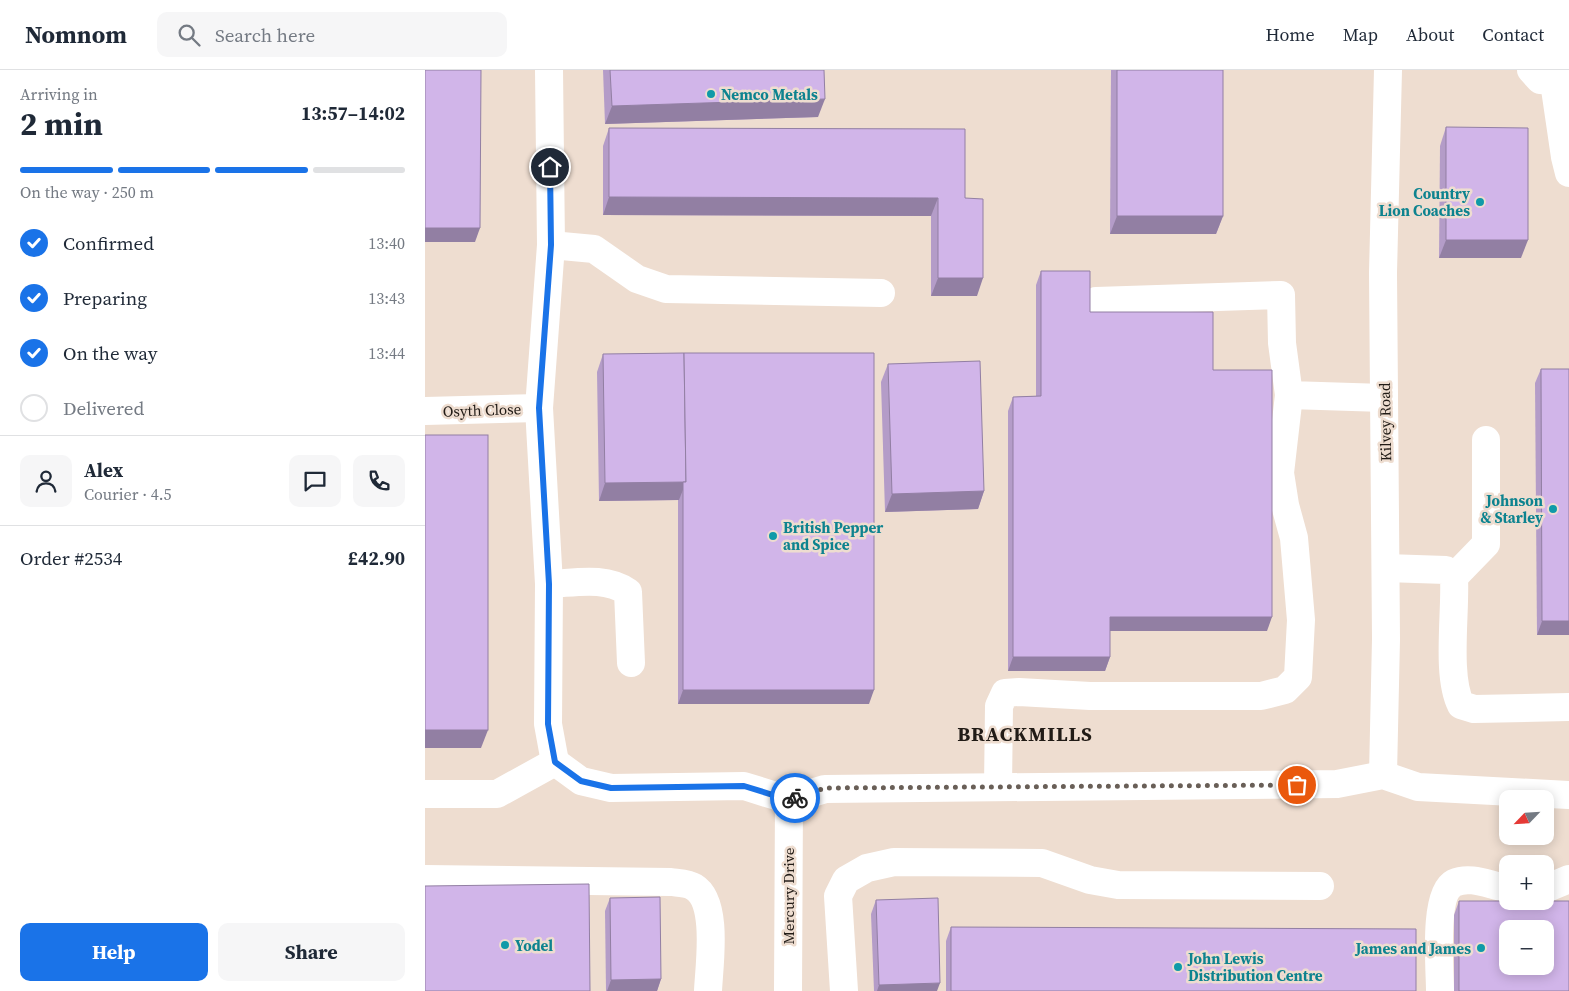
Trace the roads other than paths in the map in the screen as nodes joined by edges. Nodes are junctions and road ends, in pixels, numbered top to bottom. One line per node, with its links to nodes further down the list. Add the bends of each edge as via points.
1 (549, 70): 5 (street)
2 (1388, 70): 9 (street, Kilvey Road, via 1383,274)
3 (1551, 78): 4 (street)
4 (1569, 172)
5 (551, 245): 6 (street, via 594,249 637,278 666,288); 10 (street)
6 (881, 293)
7 (1096, 301): 8 (street, via 1281,295 1282,343)
8 (1289, 395): 9 (street); 20 (street, via 1280,473 1294,538 1301,620 1298,677 1285,690 1261,696 1005,693 999,706)
9 (1385, 398): 13 (street, Kilvey Road)
10 (539, 408): 11 (street, Osyth Close); 15 (street)
11 (425, 412)
12 (1486, 440): 14 (street, via 1486,544)
13 (1386, 568): 14 (street, via 1446,570); 19 (street, Kilvey Road)
14 (1454, 577): 17 (street, via 1453,661 1456,696 1461,705 1474,709)
15 (549, 584): 16 (street, via 597,581 617,585 628,592); 18 (street, via 548,724)
16 (631, 663)
17 (1569, 707)
18 (555, 762): 21 (street, via 497,794); 23 (street, via 581,781 611,788 744,786)
19 (1383, 775): 20 (street, via 1337,784); 22 (street, via 1418,787)
20 (998, 787): 23 (street, via 825,788)
21 (425, 794)
22 (1569, 795)
23 (789, 800): 30 (street, Mercury Drive)
24 (1569, 879): 26 (street)
25 (425, 880): 29 (street, via 671,882 694,887 706,900 711,921)
26 (1554, 885)
27 (1319, 886): 31 (street, via 1118,885 1090,880 1042,863 894,862 867,868 846,880 838,896)
28 (1499, 886): 32 (street, via 1465,881 1448,888 1441,910)
29 (709, 991)
30 (788, 991)
31 (844, 991)
32 (1440, 991)

